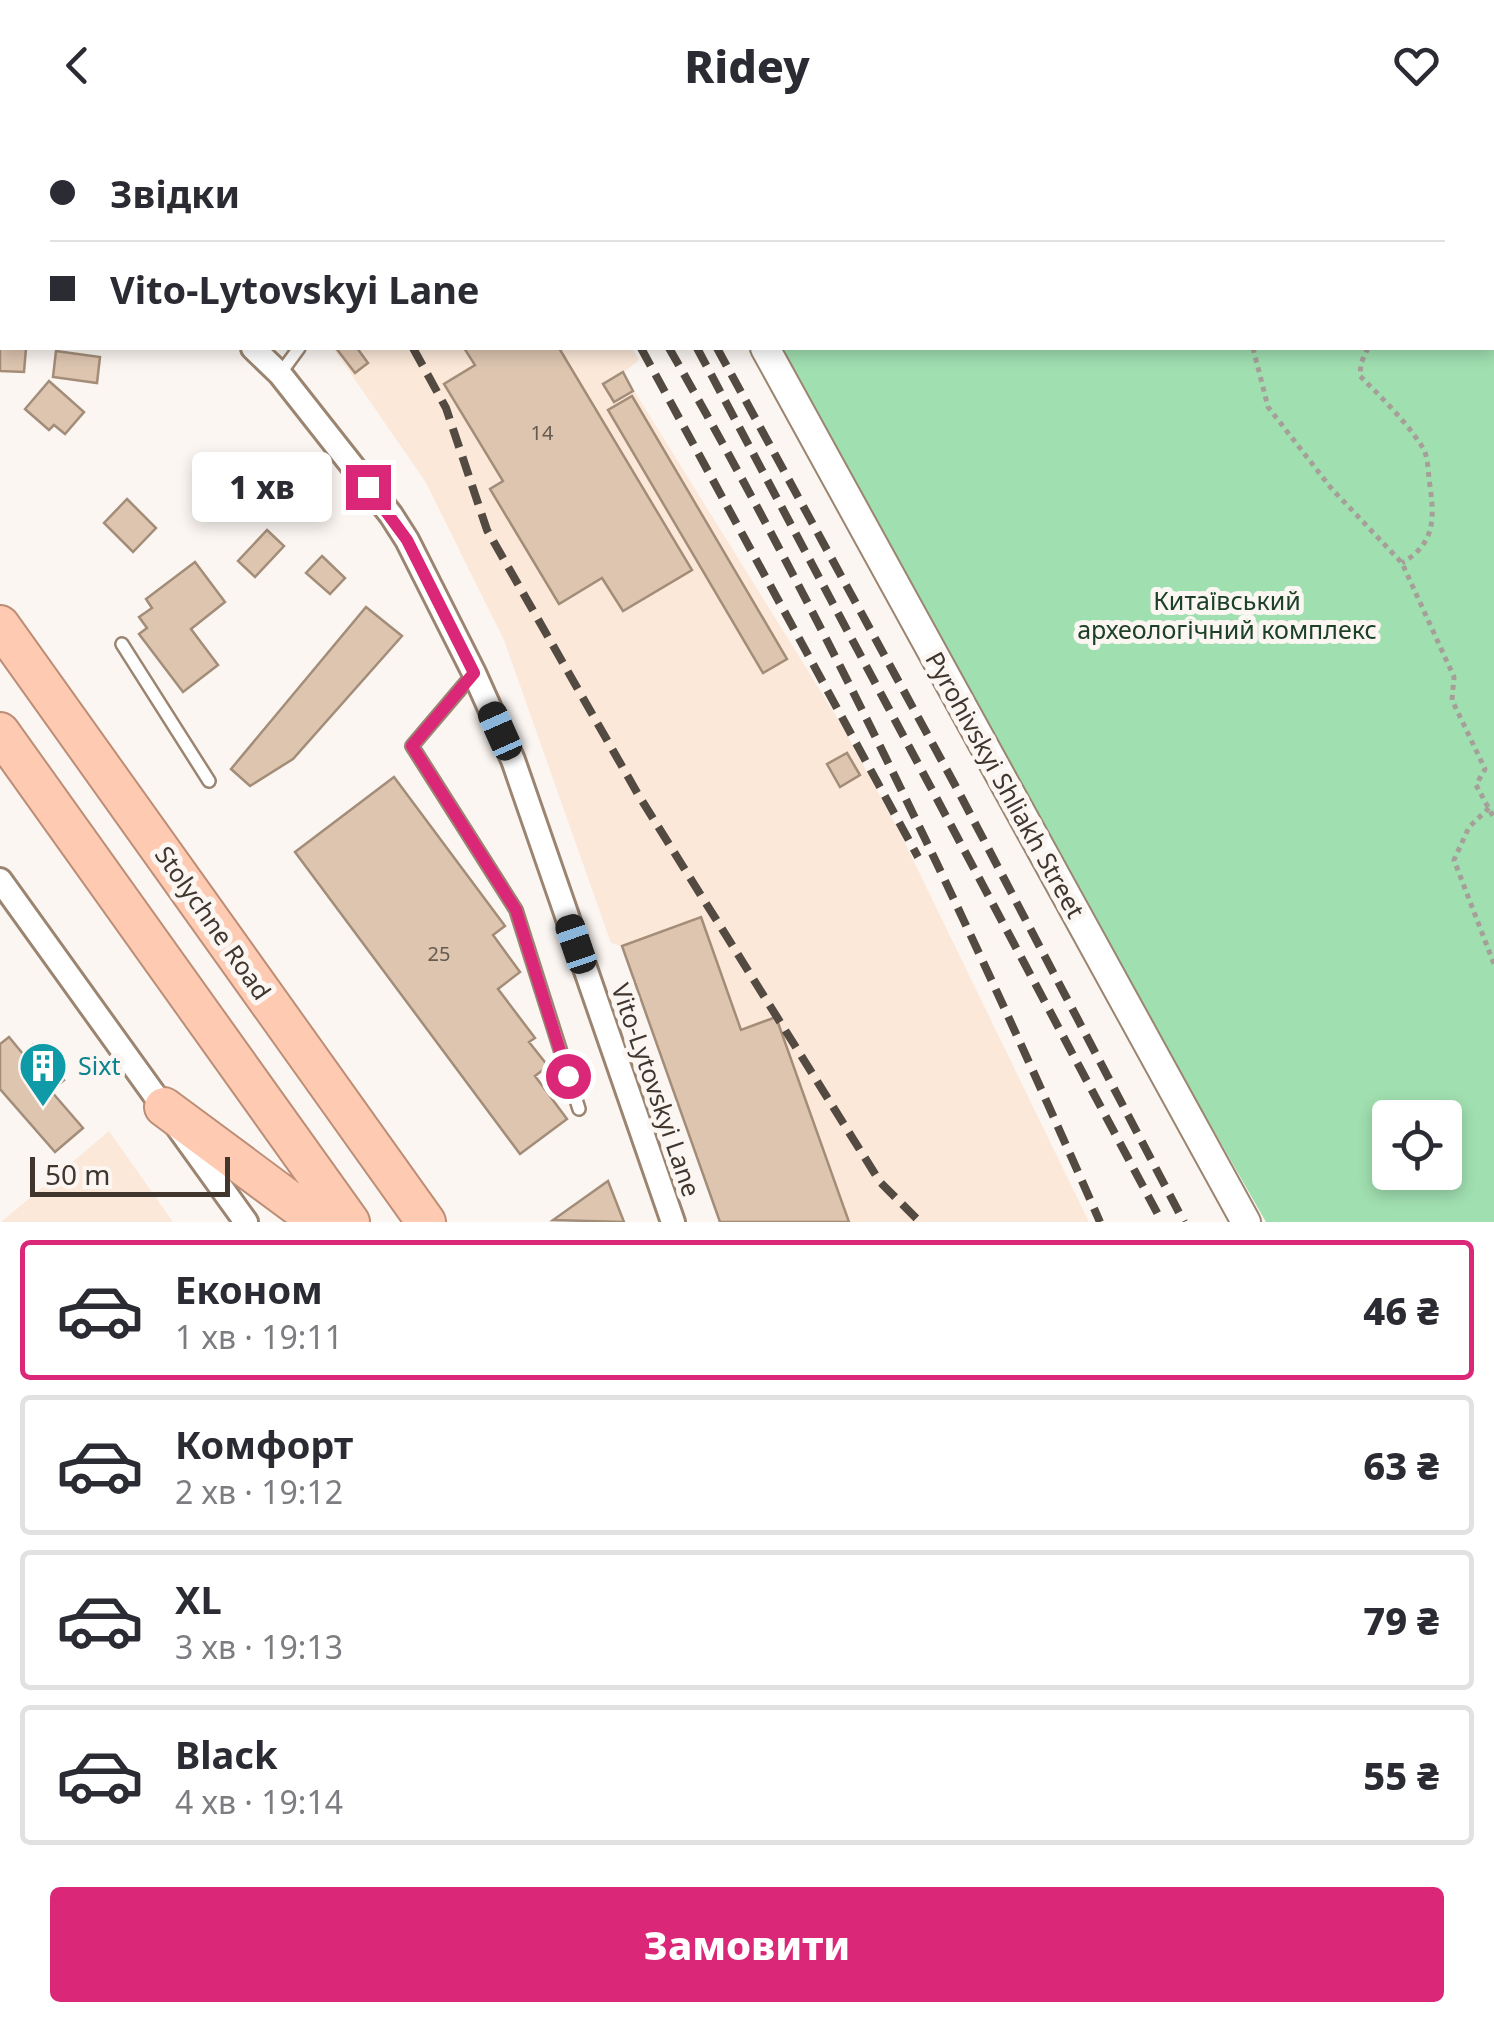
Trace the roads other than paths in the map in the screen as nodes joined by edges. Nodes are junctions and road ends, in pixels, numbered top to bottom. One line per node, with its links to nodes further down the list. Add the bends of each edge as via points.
1 (255, 350): 4 (street, Vito-Lytovskyi Lane)
2 (297, 350): 4 (lane)
3 (766, 350): 18 (street, Pyrohivskyi Shliakh Street)
4 (280, 374): 7 (street, Vito-Lytovskyi Lane, via 391,515)
5 (0, 625): 16 (highway, Stolychne Road)
6 (122, 644): 9 (lane)
7 (474, 673): 12 (lane, via 412,746 516,910); 17 (street, Vito-Lytovskyi Lane, via 513,760)
8 (0, 732): 15 (highway)
9 (209, 781)
10 (0, 880): 11 (street)
11 (164, 1107): 13 (street); 14 (highway)
12 (579, 1109)
13 (246, 1222)
14 (319, 1222)
15 (350, 1222)
16 (426, 1222)
17 (673, 1222)
18 (1246, 1222)

